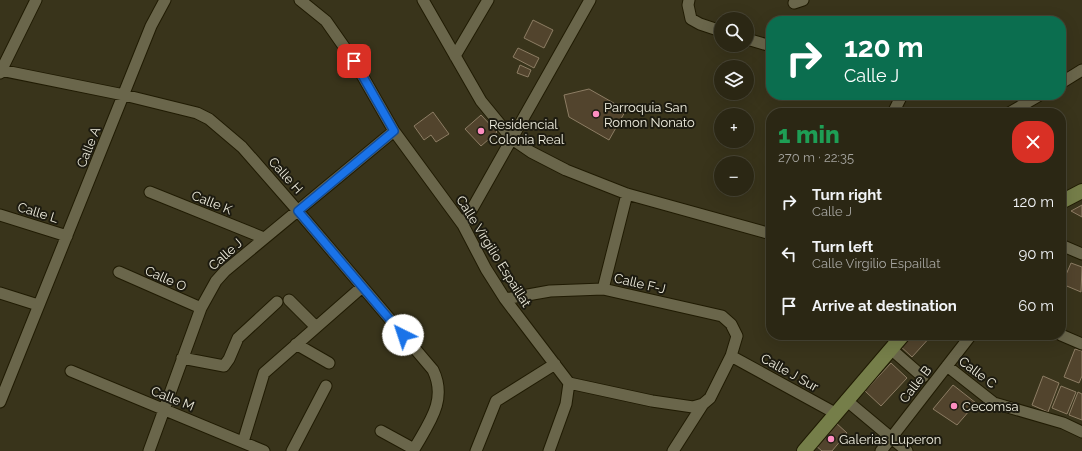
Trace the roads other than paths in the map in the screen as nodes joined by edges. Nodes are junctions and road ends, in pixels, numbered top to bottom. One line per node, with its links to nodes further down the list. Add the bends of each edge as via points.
1 (36, 0): 13 (street)
2 (165, 0): 15 (street, Calle A, via 151,26)
3 (300, 0): 18 (street, Calle Virgilio Espaillat, via 326,21 354,61)
4 (422, 0): 11 (street)
5 (488, 0): 11 (street)
6 (590, 0): 19 (street)
7 (689, 0): 8 (street, via 691,19)
8 (714, 29)
9 (754, 41): 10 (street)
10 (766, 45)
11 (455, 56): 19 (street, via 481,101)
12 (1082, 70): 14 (street)
13 (0, 71): 15 (street, Calle H)
14 (1066, 80)
15 (124, 95): 24 (street, Calle H, via 197,113 210,119 242,147); 28 (street, Calle A)
16 (1031, 100): 17 (street)
17 (1018, 108)
18 (394, 131): 24 (street, Calle J); 26 (street, Calle Virgilio Espaillat)
19 (512, 139): 22 (street, via 566,170); 26 (street)
20 (1082, 191): 23 (main road)
21 (150, 192): 29 (street, Calle K)
22 (628, 194): 27 (street); 34 (street)
23 (1066, 199)
24 (298, 211): 29 (street, Calle J); 33 (street, Calle H)
25 (0, 215): 28 (street, Calle L)
26 (463, 224): 36 (street, Calle Virgilio Espaillat)
27 (766, 233)
28 (67, 236): 39 (street, Calle A)
29 (264, 238): 40 (street, Calle J, via 216,281)
30 (1066, 247): 31 (street)
31 (1082, 254)
32 (119, 272): 40 (street, Calle O)
33 (362, 287): 41 (street); 66 (street, Calle H, via 433,370 438,380 438,406)
34 (603, 289): 36 (street, Calle F-J, via 550,292); 48 (street, Calle F-J, via 722,316 731,324 737,336)
35 (0, 293): 39 (street)
36 (505, 299): 51 (street, Calle Virgilio Espaillat)
37 (289, 300): 41 (street)
38 (277, 302): 49 (street, via 238,338 224,366)
39 (38, 305): 58 (street, Calle A)
40 (201, 308): 49 (street, Calle J)
41 (316, 327): 45 (street)
42 (1066, 336): 46 (street)
43 (898, 340): 47 (main road)
44 (967, 340): 52 (street, Calle B)
45 (296, 344): 50 (street); 65 (street, via 264,373)
46 (1082, 344)
47 (890, 349): 54 (street); 57 (main road)
48 (731, 356): 59 (street, via 710,398); 61 (street, Calle J Sur)
49 (182, 358): 60 (street, Calle J)
50 (329, 363)
51 (555, 364): 55 (street, Calle Virgilio Espaillat); 70 (street, via 496,401)
52 (946, 366): 63 (street, Calle C, via 994,402 1063,423); 64 (street, Calle B)
53 (71, 372): 60 (street, Calle M)
54 (923, 377)
55 (569, 384): 59 (street, via 652,401 693,407); 71 (street, via 566,404)
56 (326, 386): 69 (street)
57 (846, 400): 61 (main road); 64 (street)
58 (0, 402)
59 (703, 404): 72 (street)
60 (164, 409): 65 (street, Calle M); 67 (street, Calle J)
61 (835, 413): 73 (main road)
62 (381, 431): 66 (street)
63 (1082, 432)
64 (891, 438): 74 (street, Calle B); 75 (street)
65 (244, 442): 68 (street, Calle M)
66 (414, 450)
67 (150, 451)
68 (264, 451)
69 (292, 451)
70 (476, 451)
71 (549, 451)
72 (672, 451)
73 (804, 451)
74 (881, 451)
75 (907, 451)

